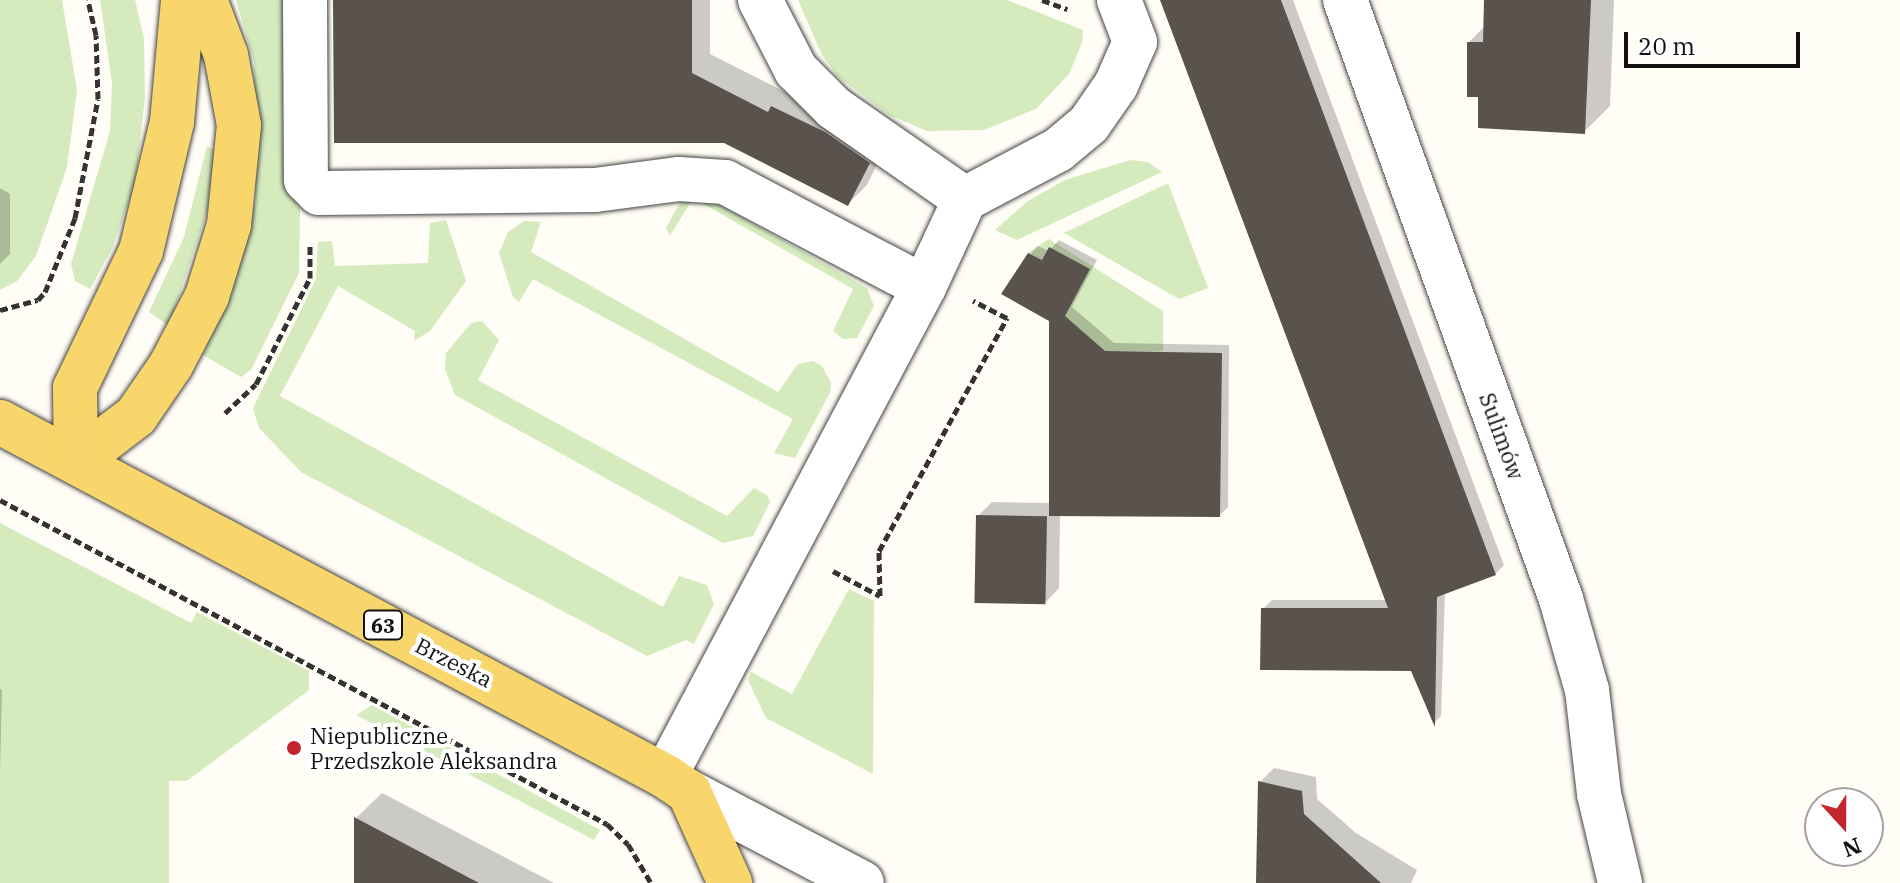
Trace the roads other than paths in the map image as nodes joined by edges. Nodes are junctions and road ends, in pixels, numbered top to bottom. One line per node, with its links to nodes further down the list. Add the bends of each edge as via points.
1 (183, 0): 10 (main road, via 172,122 141,251 75,388)
2 (205, 0): 10 (main road, via 226,55 239,125 229,225 207,296 171,365 136,416)
3 (305, 0): 8 (street, via 306,180 319,193 595,190 679,179 725,182)
4 (760, 0): 7 (street, via 796,70 834,108)
5 (1119, 0): 7 (street, via 1135,42 1116,85 1089,124 1058,150)
6 (1345, 0): 14 (street, Sulimów, via 1561,599 1587,690 1599,794)
7 (965, 199): 8 (street)
8 (927, 283): 11 (street, via 787,547)
9 (0, 422): 10 (main road, Brzeska / 63)
10 (76, 462): 11 (main road, Brzeska / 63)
11 (677, 784): 12 (main road); 13 (street, Brzeska)
12 (730, 883)
13 (862, 883)
14 (1620, 883)

